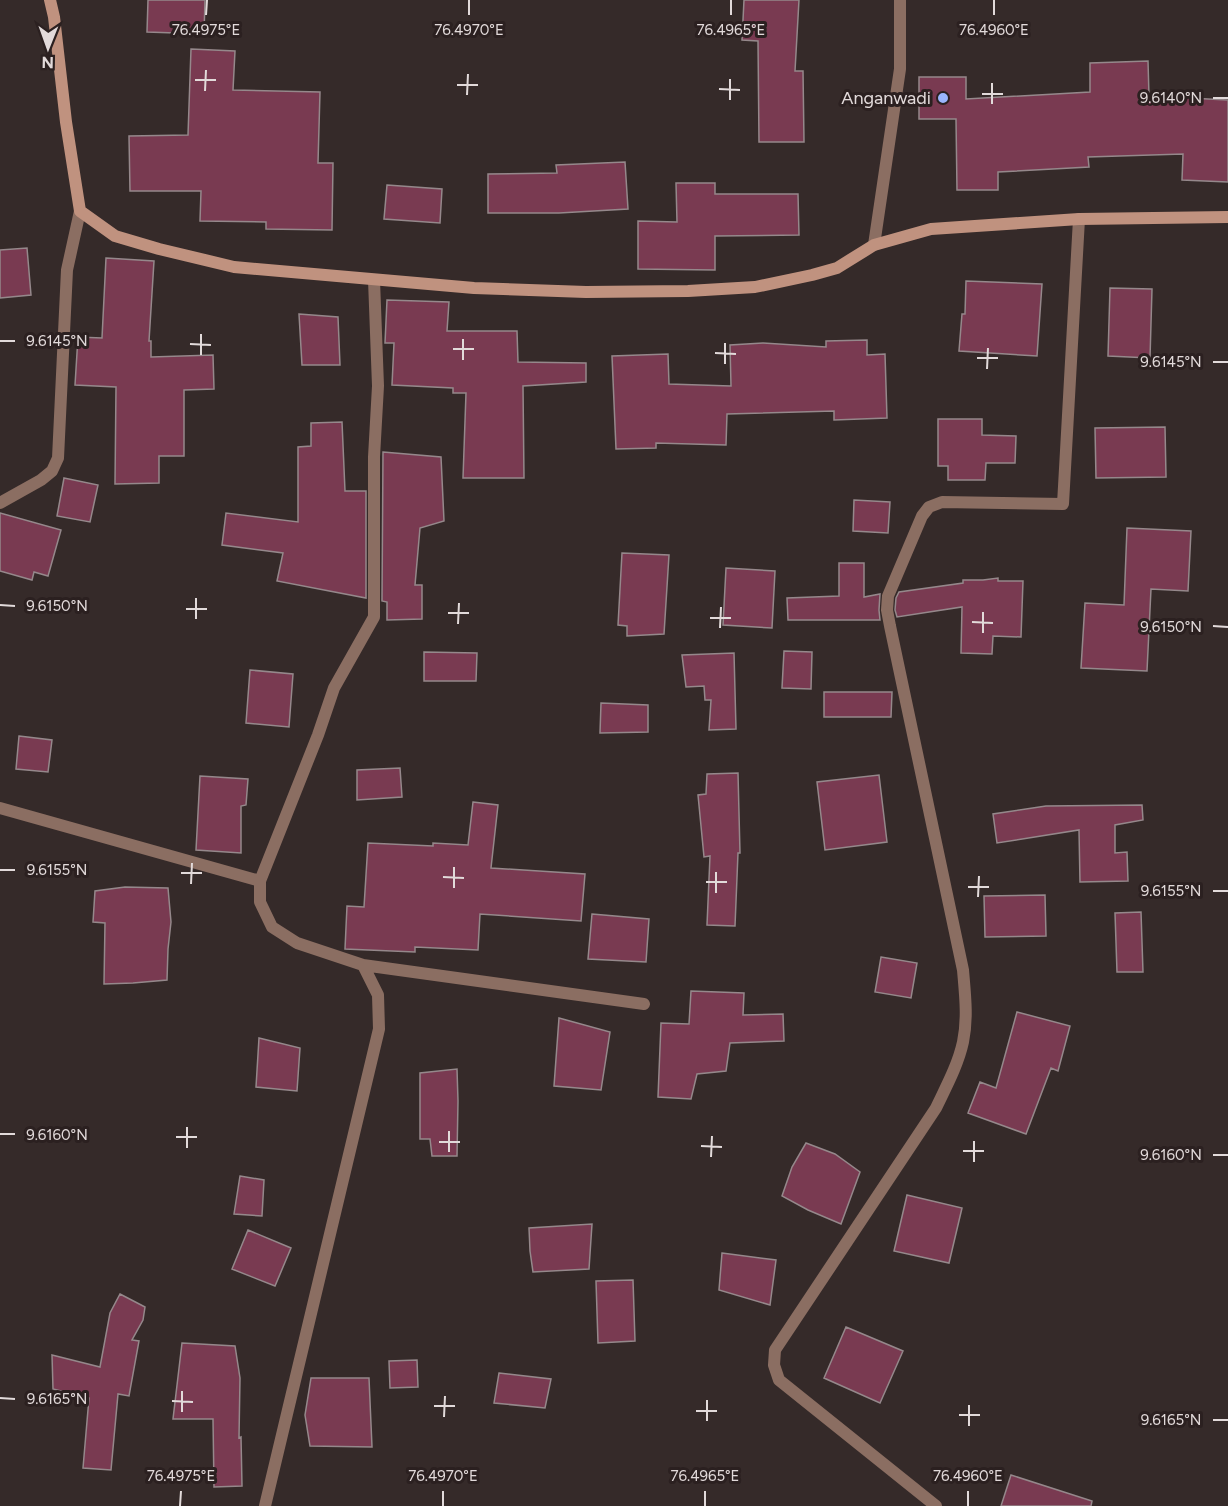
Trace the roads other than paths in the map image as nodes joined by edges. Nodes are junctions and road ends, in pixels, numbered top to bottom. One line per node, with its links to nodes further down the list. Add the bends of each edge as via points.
1 (50, 0): 3 (main road)
2 (900, 0): 6 (street, via 900,69)
3 (80, 211): 7 (main road, via 115,236 234,267); 8 (street, via 67,270 58,458 42,480)
4 (1228, 217): 5 (main road)
5 (1079, 219): 6 (main road, via 931,229); 14 (street, via 1063,504 942,502 929,507 888,596 890,626 963,970 963,1041 936,1108 775,1350 779,1380)
6 (874, 245): 7 (main road, via 837,268 755,287 586,292)
7 (374, 280): 10 (street, via 378,386 374,617 334,688)
8 (0, 503)
9 (0, 808): 10 (street)
10 (260, 880): 11 (street, via 260,902 272,927 297,943)
11 (363, 965): 12 (street); 13 (street, via 378,995 379,1029)
12 (644, 1004)
13 (265, 1506)
14 (936, 1506)

